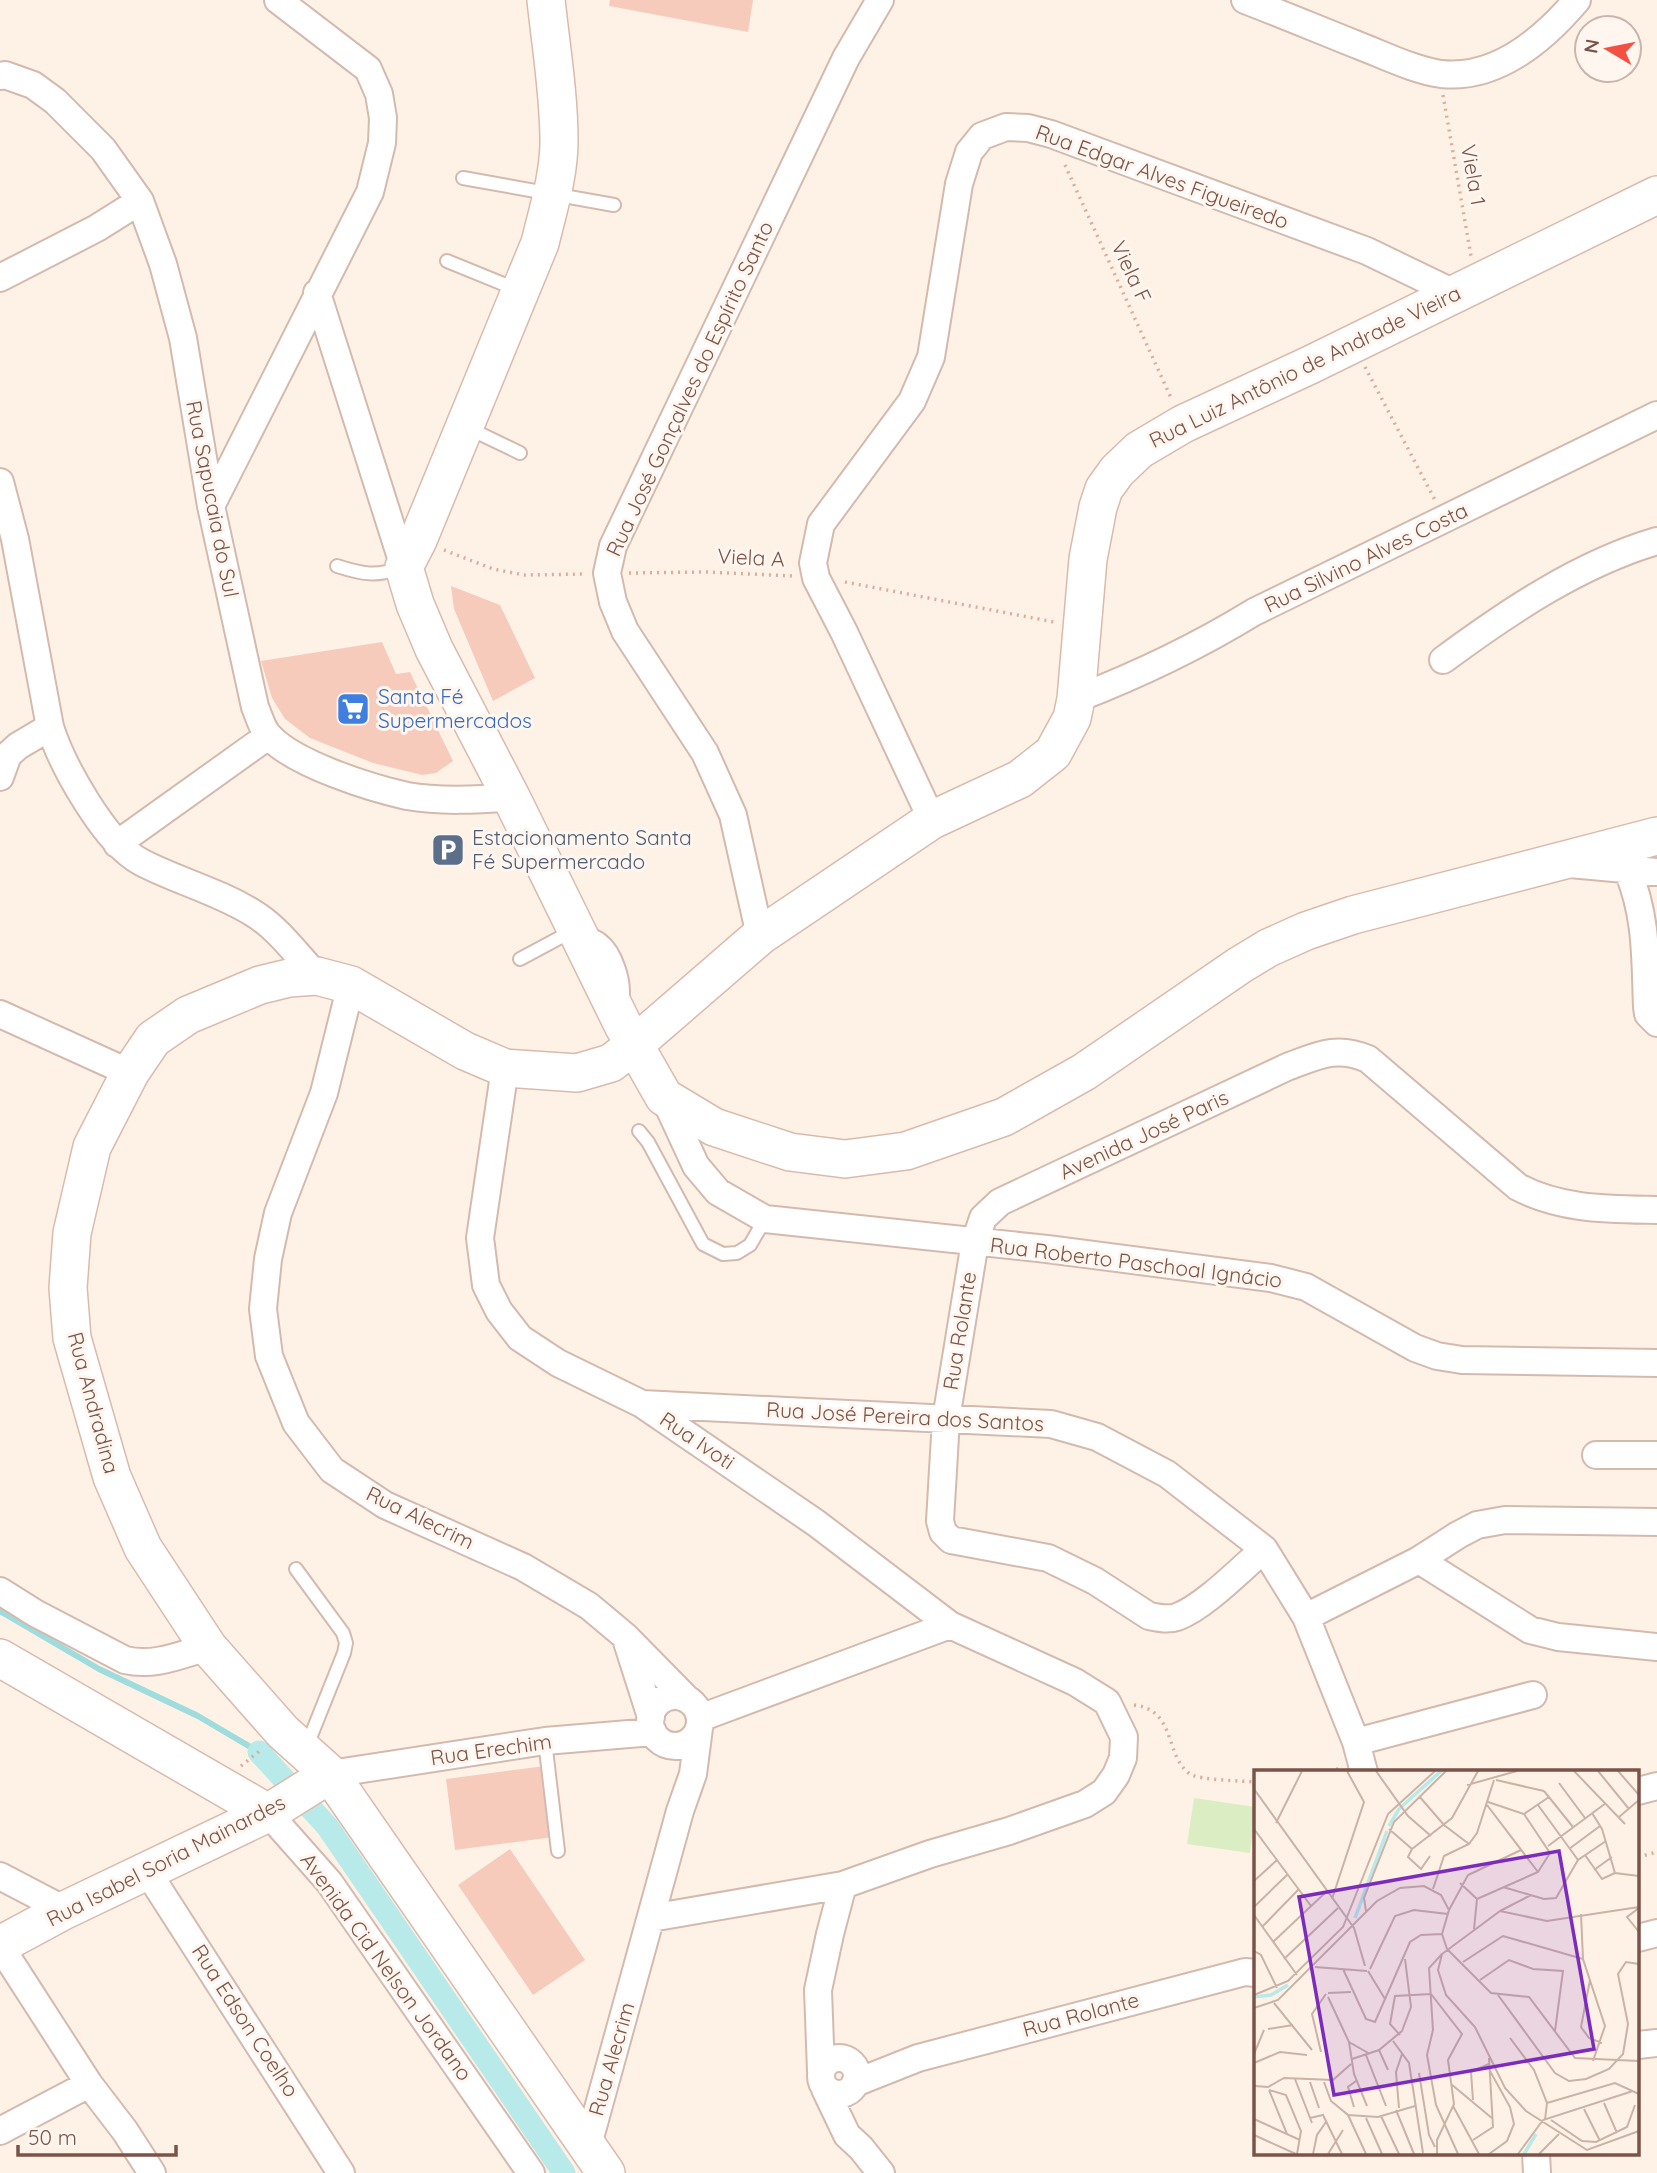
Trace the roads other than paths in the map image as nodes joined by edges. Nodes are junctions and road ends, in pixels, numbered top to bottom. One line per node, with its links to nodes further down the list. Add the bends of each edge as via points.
1 (278, 0): 16 (street, via 368,69 383,118 370,192)
2 (546, 0): 8 (main road, via 559,144)
3 (880, 0): 38 (street, Rua José Gonçalves do Espírito Santo, via 846,58 619,533 607,573 625,631 705,753 733,815)
4 (1245, 0): 5 (street, via 1439,74 1502,63 1558,23)
5 (1577, 0)
6 (0, 76): 10 (street, Rua Sapucaia do Sul, via 33,85 55,101 103,149)
7 (463, 178): 8 (lane)
8 (552, 194): 11 (lane); 15 (main road)
9 (1657, 195): 14 (main road, Rua Luiz Antônio de Andrade Vieira)
10 (140, 201): 13 (street); 21 (street, Rua Sapucaia do Sul, via 183,338)
11 (614, 205)
12 (447, 261): 15 (lane)
13 (0, 278)
14 (1464, 288): 26 (main road, Rua Luiz Antônio de Andrade Vieira, via 1183,424 1139,450 1118,471 1104,489 1088,559); 31 (street, Rua Edgar Alves Figueiredo, via 1051,134 1006,127 982,136 969,152 959,184 931,357 912,401 821,524 813,563 816,578)
15 (521, 292): 18 (main road)
16 (317, 293): 21 (street); 23 (street)
17 (1657, 415): 26 (street, Rua Silvino Alves Costa, via 1254,612 1209,640)
18 (465, 426): 19 (lane); 23 (main road)
19 (520, 453)
20 (0, 482): 27 (street)
21 (211, 506): 28 (street, Rua Sapucaia do Sul, via 255,707)
22 (1657, 541): 25 (street, via 1629,549 1553,587)
23 (411, 554): 24 (lane, via 383,575); 30 (main road, via 415,604)
24 (337, 566)
25 (1443, 660)
26 (1076, 699): 31 (main road, Rua Luiz Antônio de Andrade Vieira, via 1072,718 1053,753 1020,779)
27 (50, 727): 29 (street, via 8,755); 33 (street, via 68,770)
28 (268, 736): 30 (street, via 308,764 408,796 472,801); 33 (street)
29 (0, 778)
30 (510, 797): 37 (main road)
31 (932, 820): 38 (main road, Rua Luiz Antônio de Andrade Vieira)
32 (1657, 836): 34 (main road)
33 (117, 844): 40 (street, via 140,862 251,912)
34 (1554, 862): 35 (street); 46 (main road, via 1353,915 1277,944 1084,1072 1004,1117 906,1151 845,1159 790,1152 714,1127)
35 (1628, 871): 36 (street); 42 (street, via 1641,908 1648,1014)
36 (1657, 872)
37 (576, 929): 39 (lane); 43 (main road)
38 (760, 936): 43 (main road, Rua Luiz Antônio de Andrade Vieira)
39 (520, 959)
40 (334, 981): 44 (main road); 45 (main road, Rua Andradina, via 289,978 188,1015 153,1039); 63 (street, Rua Alecrim, via 324,1093 278,1213 263,1309 270,1356 296,1423 332,1470 385,1505 554,1583)
41 (0, 1014): 45 (street)
42 (1657, 1023)
43 (626, 1030): 44 (main road, via 611,1063 577,1073); 46 (main road)
44 (505, 1068): 52 (street, Rua Ivoti, via 480,1238 486,1285 520,1338 558,1363)
45 (130, 1073): 64 (main road, Rua Andradina, via 92,1147 72,1233 68,1288 72,1338 112,1477 132,1526)
46 (664, 1097): 49 (street, via 696,1166 718,1192)
47 (639, 1131): 49 (lane, via 703,1244 723,1254 737,1253 750,1245)
48 (1657, 1210): 50 (street, Avenida José Paris, via 1568,1206 1538,1198 1518,1187 1368,1059 1331,1051 1287,1067 1000,1202 983,1218)
49 (765, 1220): 50 (street)
50 (975, 1242): 51 (street, Rua Roberto Paschoal Ignácio, via 1249,1275 1306,1287 1437,1356); 53 (street, Rua Rolante)
51 (1657, 1363)
52 (642, 1404): 53 (street, Rua José Pereira dos Santos); 62 (street, Rua Ivoti, via 816,1523)
53 (946, 1419): 57 (street, Rua José Pereira dos Santos, via 1051,1424 1097,1437 1167,1474); 57 (street, Rua Rolante, via 940,1521 951,1540 1048,1558 1159,1619 1178,1617 1196,1607)
54 (1596, 1455): 55 (street)
55 (1657, 1455)
56 (1657, 1522): 58 (street, via 1505,1520 1477,1525)
57 (1264, 1549): 61 (street, Rua José Pereira dos Santos)
58 (1419, 1560): 61 (street); 65 (street, via 1530,1630)
59 (296, 1569): 73 (lane, via 346,1643)
60 (0, 1591): 64 (street, via 139,1664)
61 (1306, 1617): 71 (street, Rua José Pereira dos Santos)
62 (950, 1625): 68 (street); 80 (street, Rua Ivoti, via 1075,1682 1107,1702 1124,1737 1123,1758 1104,1792 1085,1804)
63 (626, 1637): 68 (street, Rua Alecrim); 69 (street, Rua Alecrim)
64 (208, 1647): 73 (main road, Rua Andradina, via 283,1732)
65 (1657, 1647)
66 (0, 1658): 73 (main road, Avenida Cid Nelson Jordano)
67 (1533, 1695): 71 (street)
68 (696, 1716): 69 (street, via 692,1739 686,1744); 69 (street, via 673,1697 665,1699 659,1703); 76 (street, Rua Alecrim, via 693,1774)
69 (658, 1732): 70 (street, Rua Erechim); 76 (street, Rua Alecrim, via 678,1760)
70 (545, 1741): 73 (street, Rua Erechim); 77 (lane)
71 (1356, 1742): 72 (street, Rua José Pereira dos Santos)
72 (1363, 1770)
73 (299, 1785): 78 (main road, Rua Isabel Soria Mainardes); 90 (main road, Avenida Cid Nelson Jordano); 93 (street, Avenida Cid Nelson Jordano, via 328,1882)
74 (1657, 1786): 75 (street)
75 (1640, 1790)
76 (680, 1811): 82 (street, Rua Alecrim)
77 (558, 1852)
78 (147, 1871): 81 (main road, Rua Isabel Soria Mainardes); 92 (street, Rua Edson Coelho)
79 (0, 1875): 81 (street)
80 (843, 1885): 82 (street); 87 (street, via 818,1990 820,2014)
81 (65, 1910): 85 (main road, Rua Isabel Soria Mainardes)
82 (651, 1918): 90 (street, Rua Alecrim)
83 (1657, 1933): 84 (street)
84 (1640, 1937)
85 (0, 1945): 88 (street)
86 (1252, 1969): 87 (street, Rua Rolante)
87 (841, 2076): 94 (street, via 861,2148)
88 (89, 2084): 89 (street); 91 (street)
89 (0, 2131)
90 (597, 2159)
91 (152, 2173)
92 (341, 2173)
93 (531, 2173)
94 (880, 2173)

